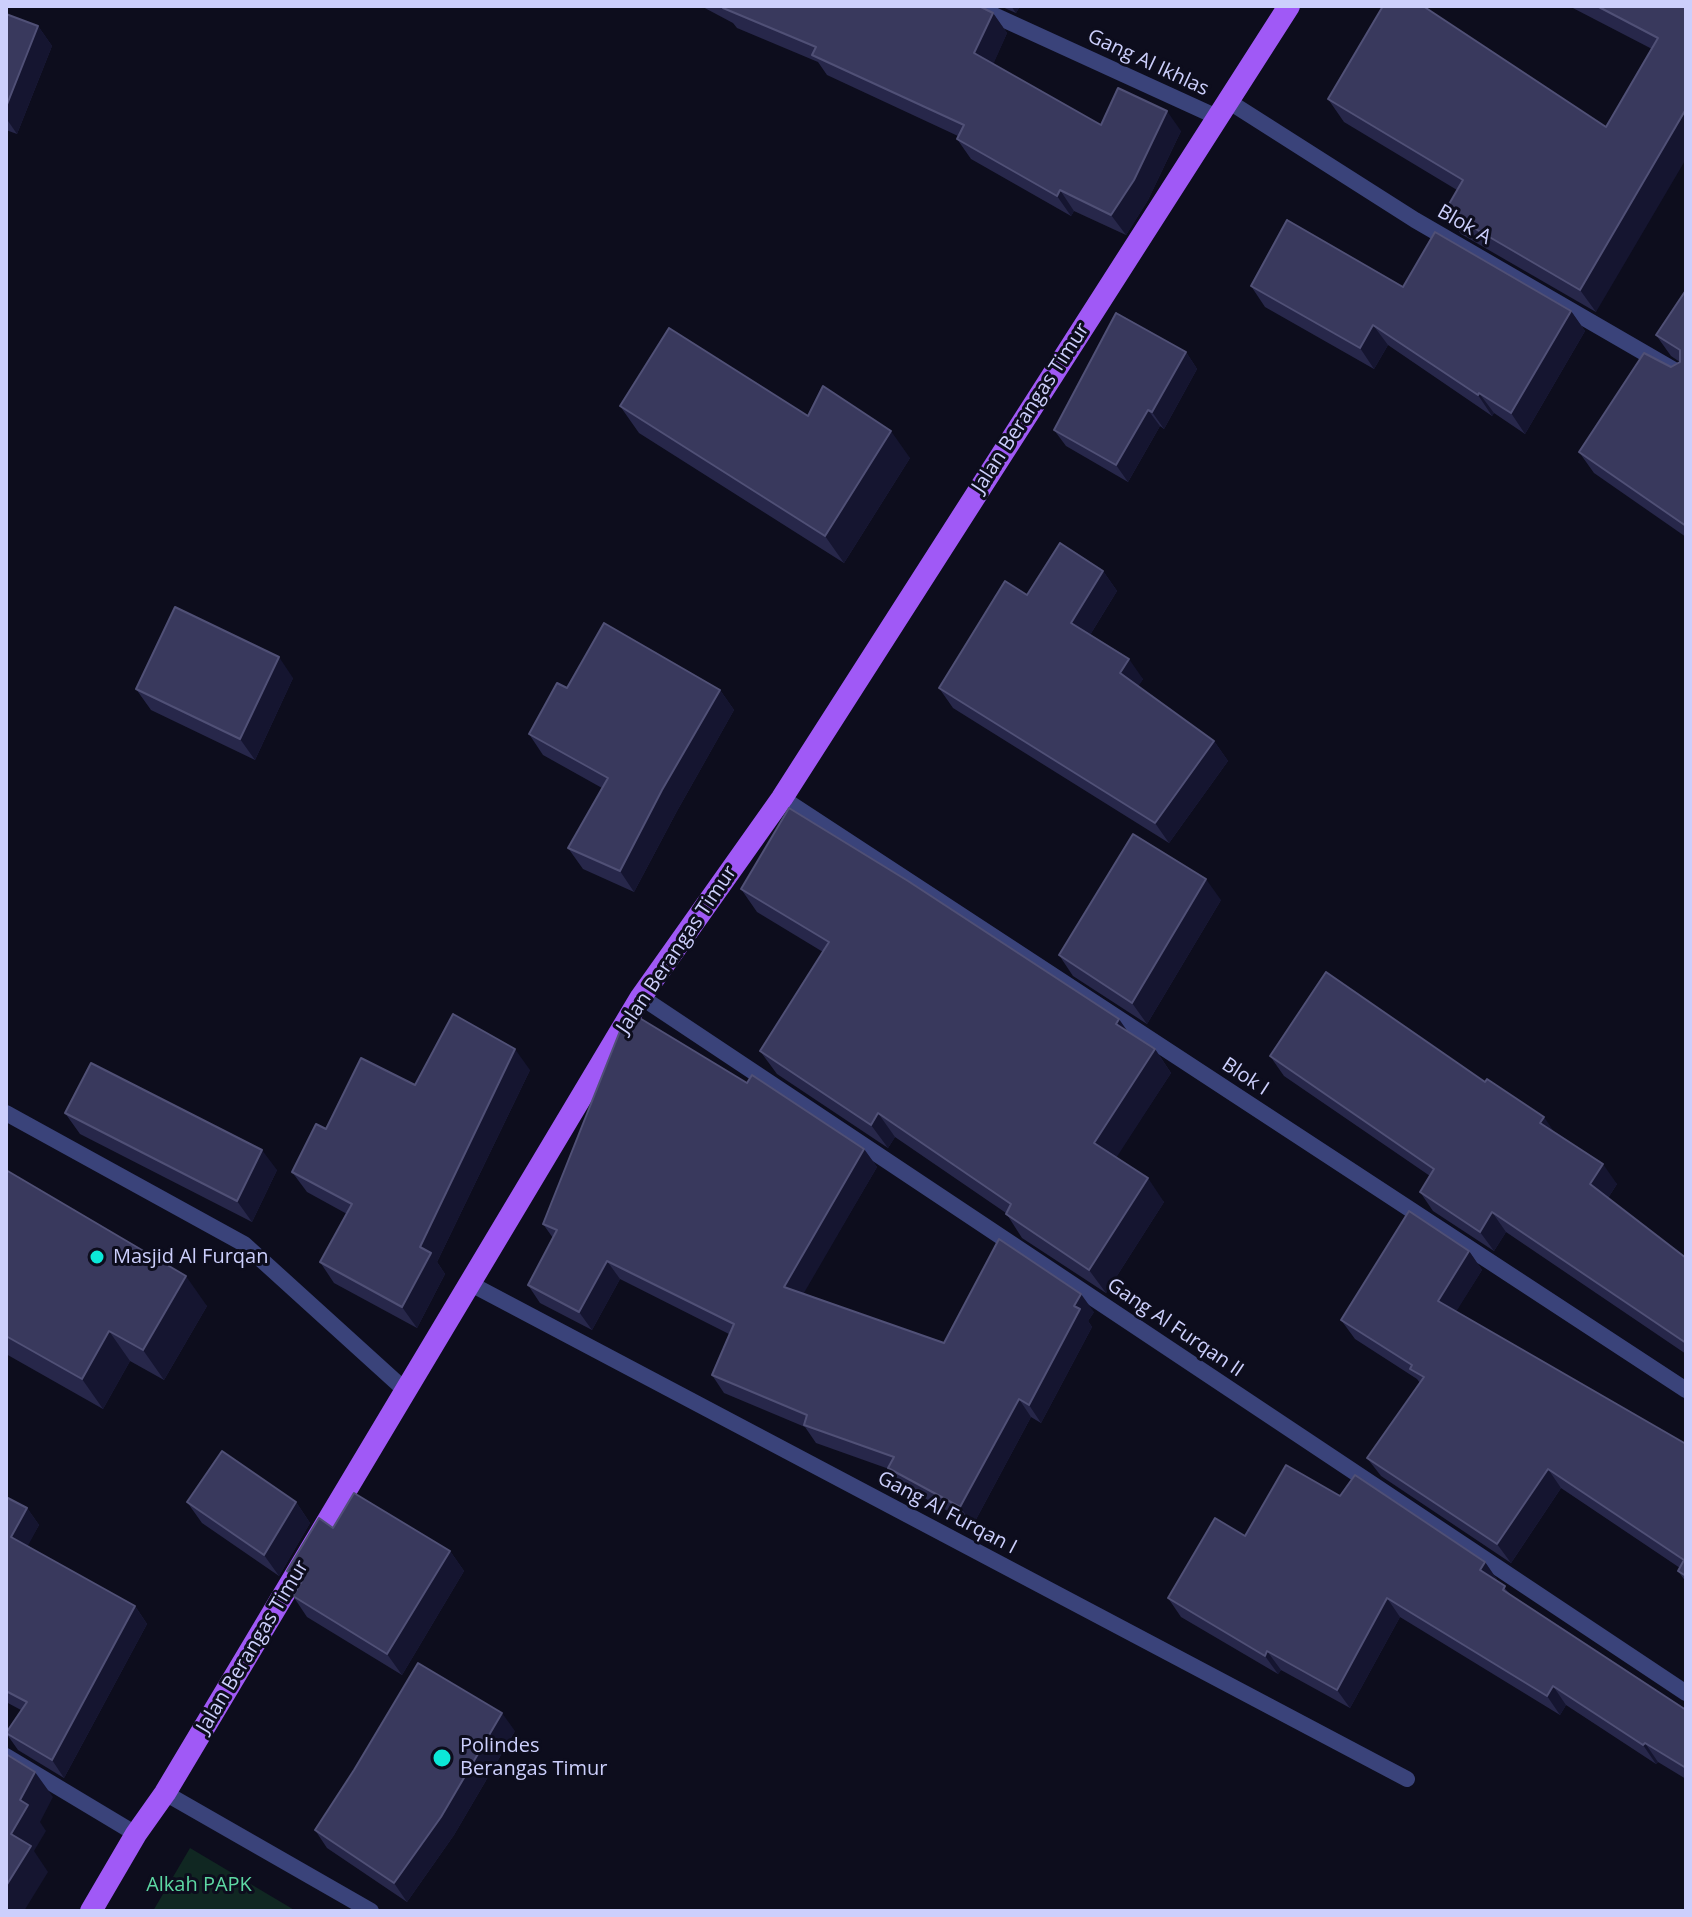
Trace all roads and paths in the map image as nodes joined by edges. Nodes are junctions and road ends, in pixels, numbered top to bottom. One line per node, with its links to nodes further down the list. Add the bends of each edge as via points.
1 (974, 6): 3 (street, Gang Al Ikhlas)
2 (1289, 6): 3 (main road, Jalan Berangas Timur)
3 (1222, 109): 4 (street, Blok A); 5 (main road, Jalan Berangas Timur)
4 (1686, 377)
5 (782, 798): 6 (main road, Jalan Berangas Timur); 9 (street, Blok I)
6 (641, 997): 8 (main road, Jalan Berangas Timur); 11 (street, Gang Al Furqan II)
7 (6, 1113): 10 (street, via 244,1244)
8 (469, 1283): 10 (main road, Jalan Berangas Timur); 13 (street, Gang Al Furqan I)
9 (1686, 1390)
10 (406, 1391): 14 (main road, Jalan Berangas Timur)
11 (1686, 1693)
12 (6, 1756): 15 (street)
13 (1407, 1779)
14 (165, 1793): 15 (main road, Jalan Berangas Timur); 17 (street)
15 (136, 1834): 16 (main road, Jalan Berangas Timur)
16 (91, 1911)
17 (371, 1911)

